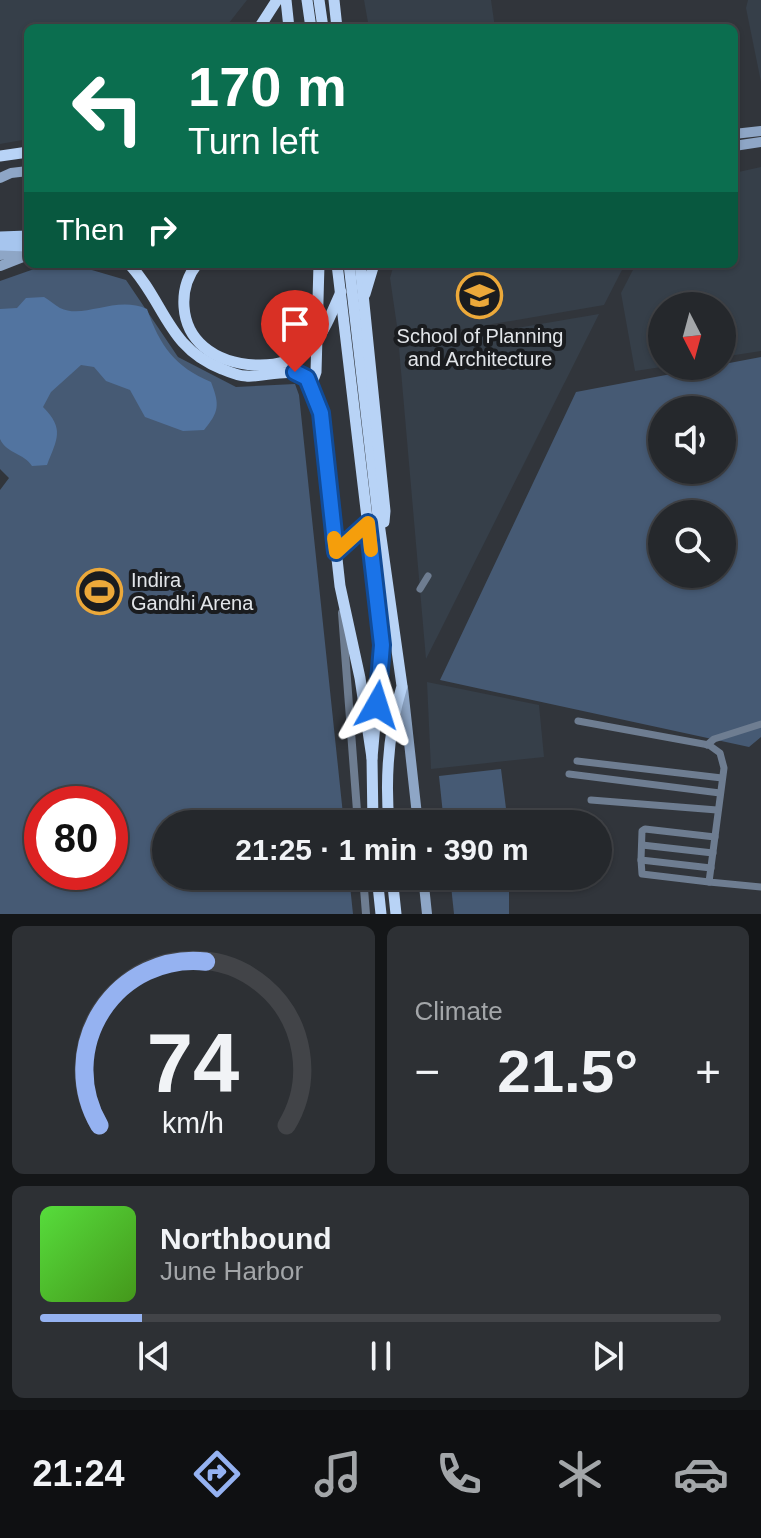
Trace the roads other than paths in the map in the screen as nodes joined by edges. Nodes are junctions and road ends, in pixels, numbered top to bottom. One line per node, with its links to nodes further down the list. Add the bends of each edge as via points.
1 (277, 0): 5 (highway)
2 (286, 0): 6 (highway)
3 (334, 0): 8 (highway)
4 (308, 4): 7 (highway)
5 (262, 24)
6 (289, 24)
7 (310, 24)
8 (337, 24)
9 (761, 131): 10 (main road)
10 (738, 134)
11 (761, 142): 12 (main road)
12 (738, 145)
13 (24, 153): 14 (highway)
14 (0, 156)
15 (24, 171): 16 (main road)
16 (0, 178)
17 (24, 236): 18 (main road)
18 (0, 237)
19 (0, 245): 20 (main road)
20 (24, 250)
21 (24, 252): 23 (main road)
22 (24, 253): 24 (main road)
23 (0, 255)
24 (0, 266)
25 (132, 268): 34 (highway, via 175,336 203,360 245,376 295,372)
26 (194, 268): 32 (highway, via 184,292 186,316 201,345 230,361 269,364 298,357 318,339)
27 (319, 268): 34 (highway, via 316,372)
28 (338, 268): 32 (highway)
29 (349, 268): 35 (highway)
30 (360, 268): 33 (highway)
31 (373, 268): 33 (highway)
32 (341, 291): 35 (highway)
33 (363, 298): 36 (highway, via 385,511)
34 (311, 386): 37 (highway, via 321,413)
35 (371, 518): 36 (highway); 37 (highway); 45 (highway, via 382,645)
36 (382, 543): 41 (highway)
37 (336, 552): 39 (highway)
38 (428, 576): 40 (street)
39 (340, 586): 45 (highway); 51 (street)
40 (420, 589)
41 (402, 686): 53 (highway, via 387,758); 54 (main road)
42 (578, 721): 44 (street)
43 (758, 725): 44 (street)
44 (707, 745): 48 (street, via 720,753)
45 (372, 758): 52 (highway)
46 (577, 761): 48 (street)
47 (569, 774): 49 (street)
48 (722, 778): 49 (street)
49 (720, 793): 55 (street)
50 (591, 800): 55 (street)
51 (357, 810)
52 (373, 810)
53 (389, 810)
54 (416, 810)
55 (717, 810): 56 (street)
56 (715, 837): 57 (street, via 645,829); 58 (street)
57 (642, 845): 58 (street); 59 (street)
58 (713, 853): 60 (street)
59 (641, 860): 60 (street); 61 (street, via 642,874)
60 (711, 868): 61 (street)
61 (709, 882): 62 (street)
62 (761, 887)
63 (364, 890): 67 (street)
64 (378, 890): 68 (highway)
65 (393, 890): 69 (highway)
66 (424, 890): 70 (main road)
67 (366, 914)
68 (381, 914)
69 (396, 914)
70 (427, 914)

